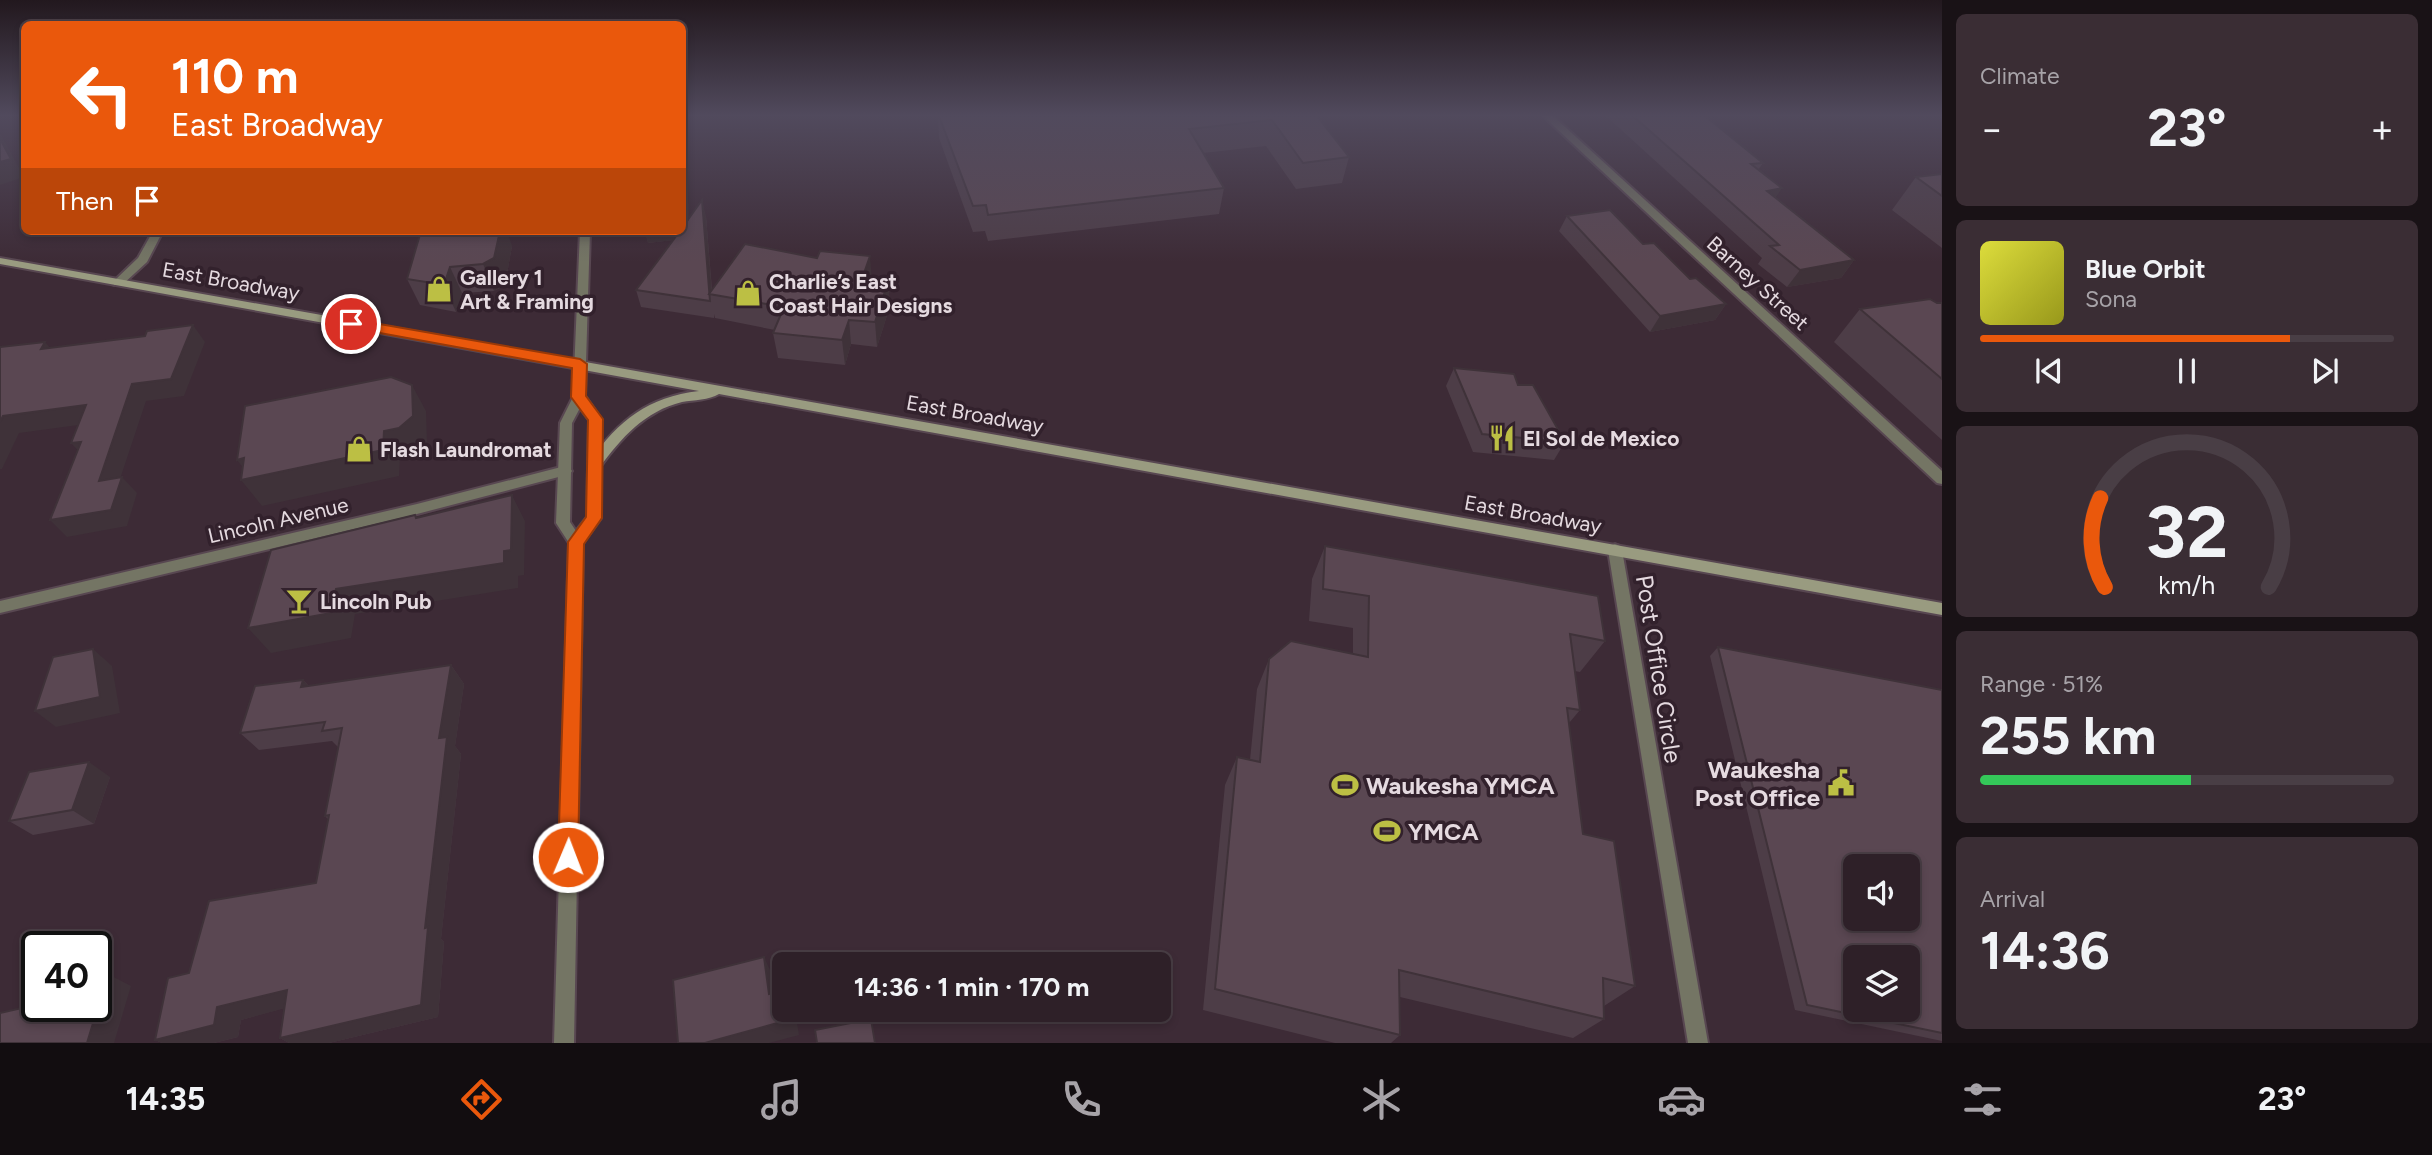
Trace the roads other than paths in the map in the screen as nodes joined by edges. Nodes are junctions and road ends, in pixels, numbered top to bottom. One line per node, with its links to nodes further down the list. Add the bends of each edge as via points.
1 (1601, 165): 11 (street, Barney Street)
2 (156, 235): 5 (street, via 143,260)
3 (585, 235): 6 (street)
4 (0, 261): 5 (main road, East Broadway)
5 (118, 283): 6 (main road, East Broadway)
6 (580, 364): 7 (main road, East Broadway); 8 (street)
7 (734, 392): 9 (main road, via 653,406 619,432); 13 (main road, East Broadway)
8 (579, 397): 9 (street, via 595,419); 10 (street, via 566,423)
9 (595, 464): 12 (street, via 594,518)
10 (565, 471): 12 (street, via 563,523); 14 (street, Lincoln Avenue)
11 (1942, 480)
12 (576, 542): 16 (street)
13 (1615, 550): 15 (main road, East Broadway); 17 (street, Post Office Circle)
14 (0, 607)
15 (1942, 610)
16 (564, 1043)
17 (1698, 1043)

